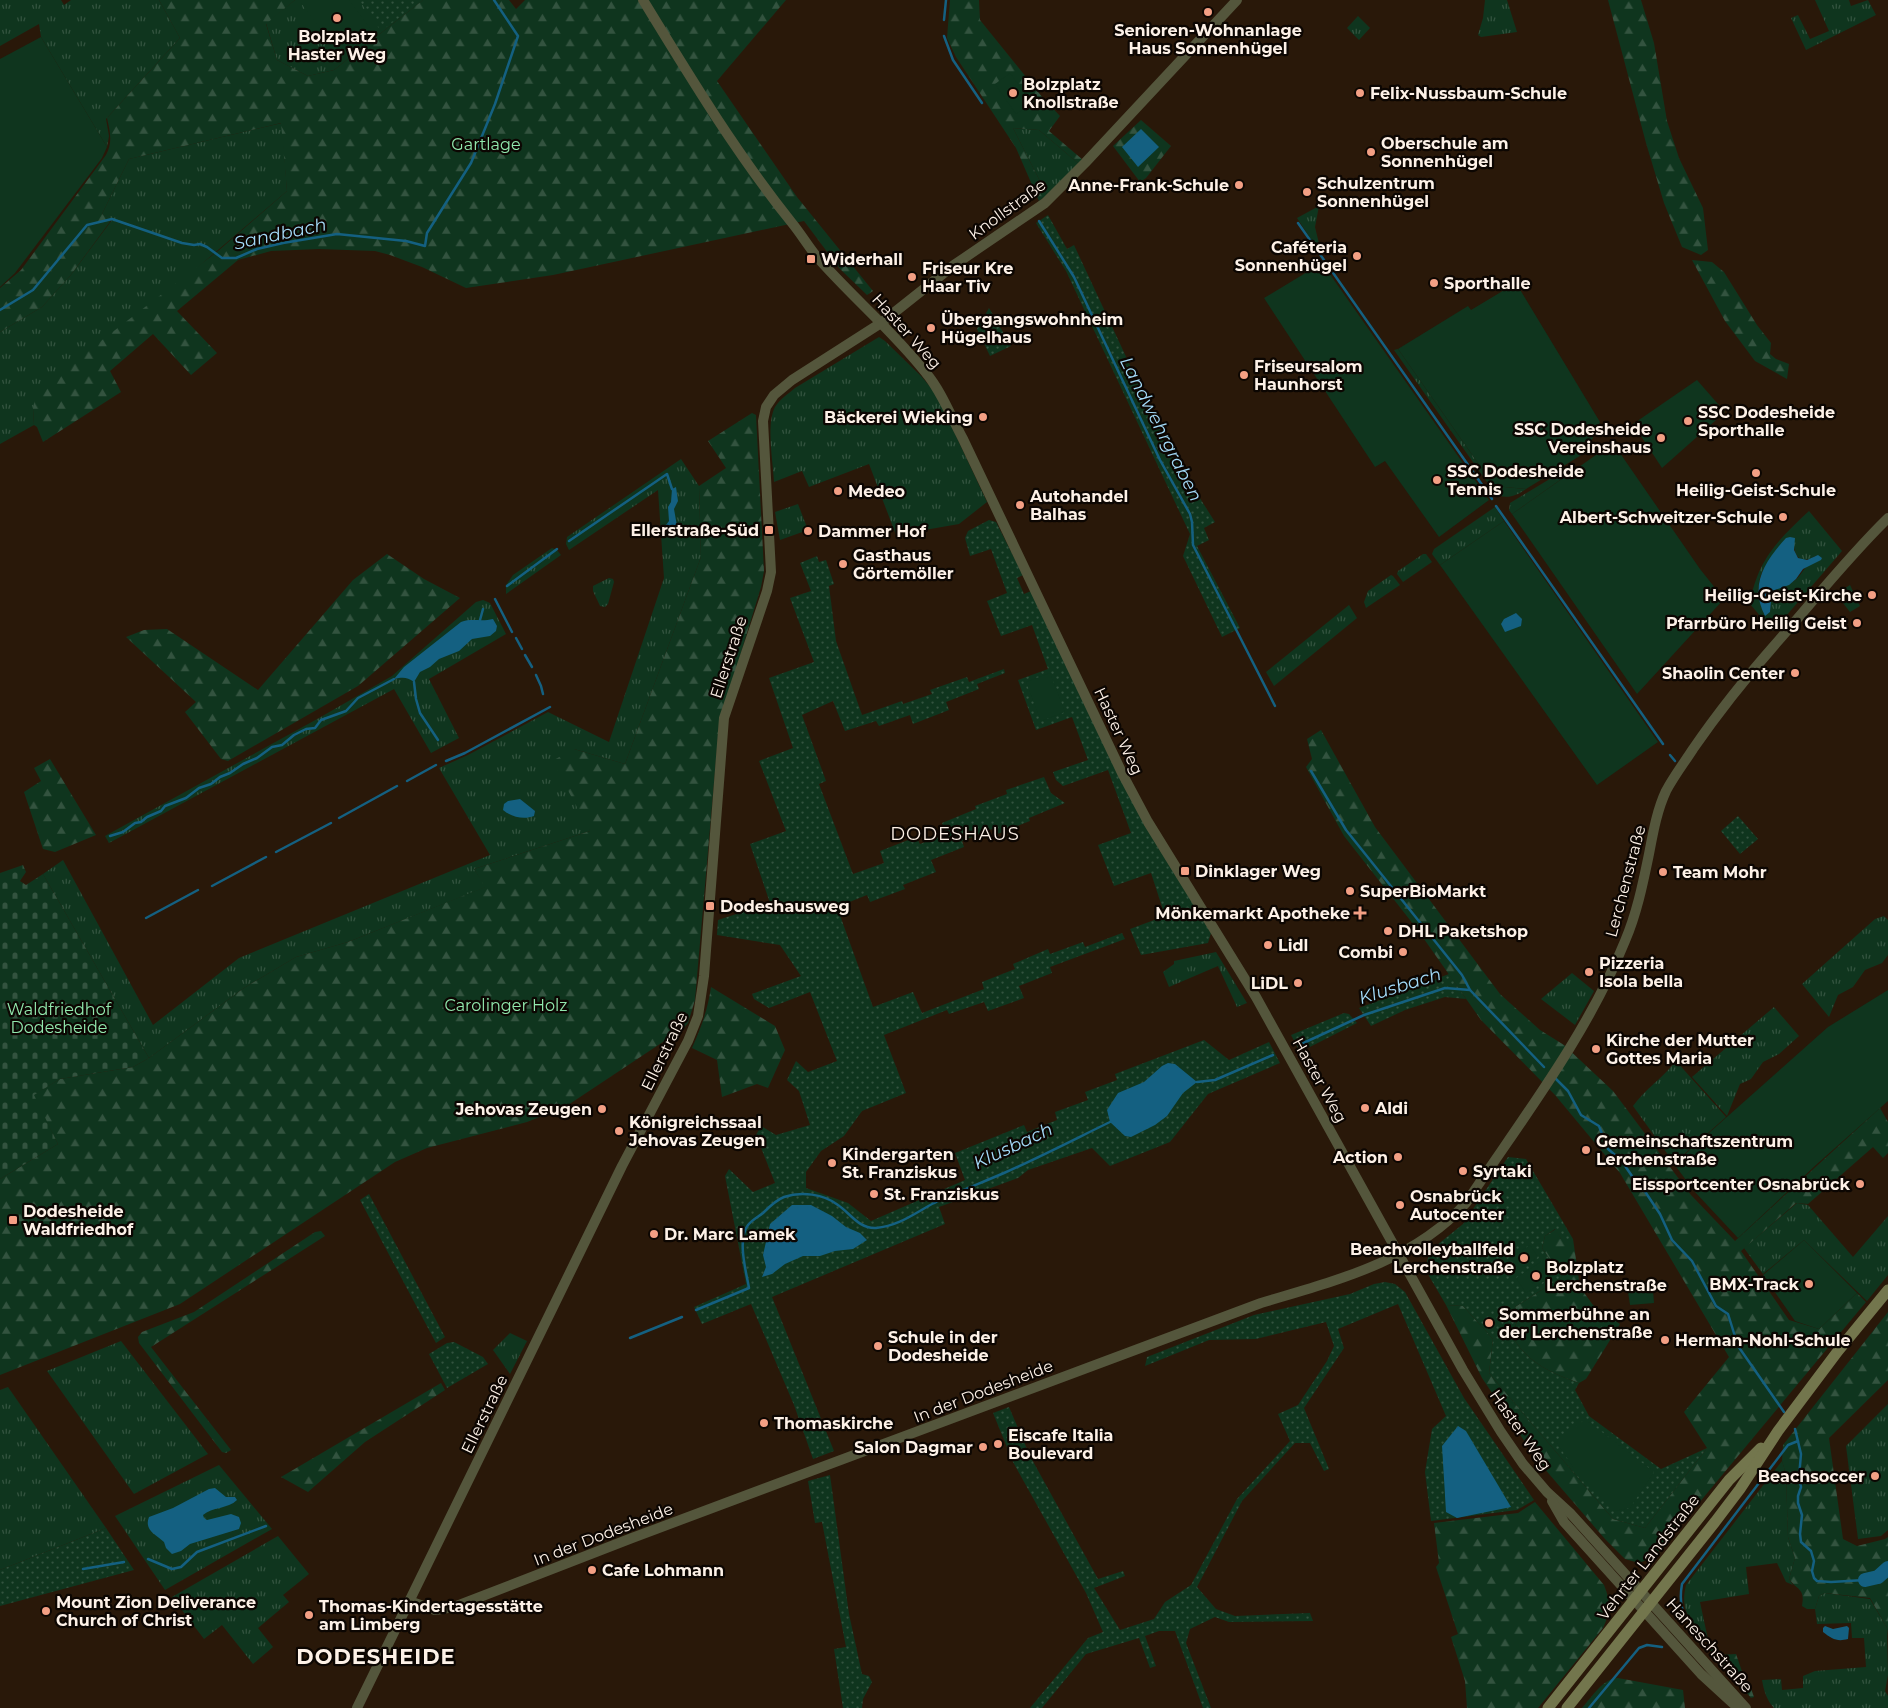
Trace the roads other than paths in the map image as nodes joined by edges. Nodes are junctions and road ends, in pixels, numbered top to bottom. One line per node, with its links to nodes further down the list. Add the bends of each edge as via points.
1 (643, 0): 3 (street, Haster Weg, via 736,148 817,256)
2 (1237, 0): 3 (street, Knollstraße, via 1045,203 954,265)
3 (881, 323): 4 (street, Knollstraße, via 792,380 774,395); 6 (street, Haster Weg, via 936,386 1132,794 1256,997)
4 (766, 407): 10 (street, Ellerstraße, via 763,421 770,572 767,590 724,718 704,976 698,1016)
5 (1888, 518): 6 (street, Lerchenstraße, via 1814,598 1731,696 1676,774 1658,810 1630,928 1612,972 1586,1020 1466,1203 1454,1216)
6 (1399, 1254): 9 (street, Haster Weg, via 1450,1349 1523,1464 1547,1492 1564,1522); 10 (street, In der Dodesheide, via 1336,1280 1260,1303 753,1492 454,1607 435,1610)
7 (1888, 1290): 8 (main road, Vehrter Landstraße)
8 (1778, 1431): 9 (main road, Vehrter Landstraße, via 1730,1480); 11 (main road, Vehrter Landstraße, via 1740,1489)
9 (1638, 1596): 11 (street, Haster Weg); 13 (main road, Vehrter Landstraße)
10 (409, 1600): 12 (street, Ellerstraße)
11 (1648, 1607): 14 (main road, Vehrter Landstraße); 15 (street, Haneschstraße, via 1701,1674); 16 (street, Haneschstraße)
12 (357, 1708)
13 (1548, 1708)
14 (1567, 1708)
15 (1738, 1708)
16 (1746, 1708)

